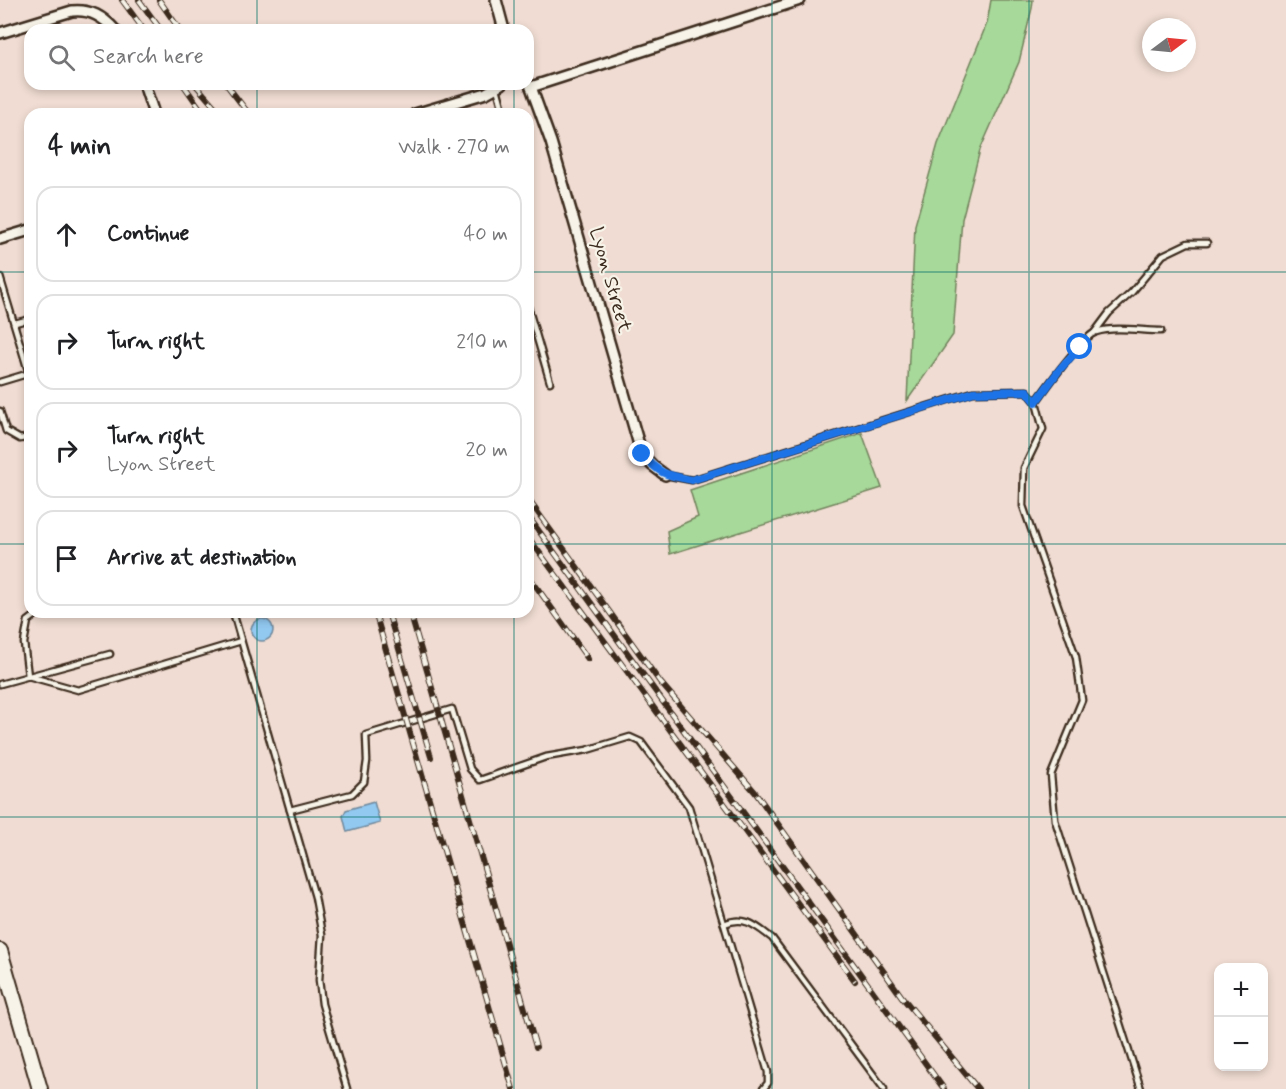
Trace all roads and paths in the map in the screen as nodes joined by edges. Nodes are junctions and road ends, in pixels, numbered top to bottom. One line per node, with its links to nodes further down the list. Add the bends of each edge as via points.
1 (496, 0): 5 (street)
2 (801, 0): 8 (street)
3 (29, 24): 4 (street, via 82,10 96,13)
4 (109, 24)
5 (502, 24)
6 (24, 26): 7 (street)
7 (0, 33)
8 (534, 84)
9 (146, 90): 13 (street)
10 (488, 90): 14 (street)
11 (501, 90): 15 (lane)
12 (529, 90): 32 (street, Lyon Street, via 551,142 642,454)
13 (152, 108)
14 (433, 108)
15 (503, 108)
16 (24, 232): 17 (street)
17 (0, 239)
18 (1207, 243): 24 (lane, via 1188,243 1163,255)
19 (0, 277): 21 (lane)
20 (24, 321): 21 (lane)
21 (15, 323): 25 (lane)
22 (534, 328): 28 (lane)
23 (1161, 330): 24 (lane)
24 (1094, 333): 29 (lane)
25 (24, 354)
26 (24, 376): 27 (lane)
27 (0, 382)
28 (550, 382)
29 (1036, 402): 32 (lane, via 1027,391 974,392 692,480); 46 (lane, via 1043,429 1024,468 1023,506 1076,657 1082,700 1051,775 1055,820)
30 (0, 411): 31 (lane, via 6,431)
31 (24, 438)
32 (665, 475)
33 (32, 618): 37 (lane, via 24,643)
34 (235, 618): 35 (lane)
35 (241, 641): 37 (lane, via 78,690); 39 (lane)
36 (110, 654): 37 (lane)
37 (28, 676): 38 (lane)
38 (0, 684)
39 (290, 810): 40 (lane, via 352,794 364,783 366,735 452,709 470,769 480,780 546,757 630,737 641,742 689,807); 43 (lane, via 322,935 322,1004)
40 (724, 924): 44 (lane, via 768,1072 768,1083); 45 (lane, via 749,921 772,938)
41 (0, 951): 42 (street)
42 (40, 1089)
43 (347, 1089)
44 (763, 1089)
45 (884, 1089)
46 (1141, 1089)

